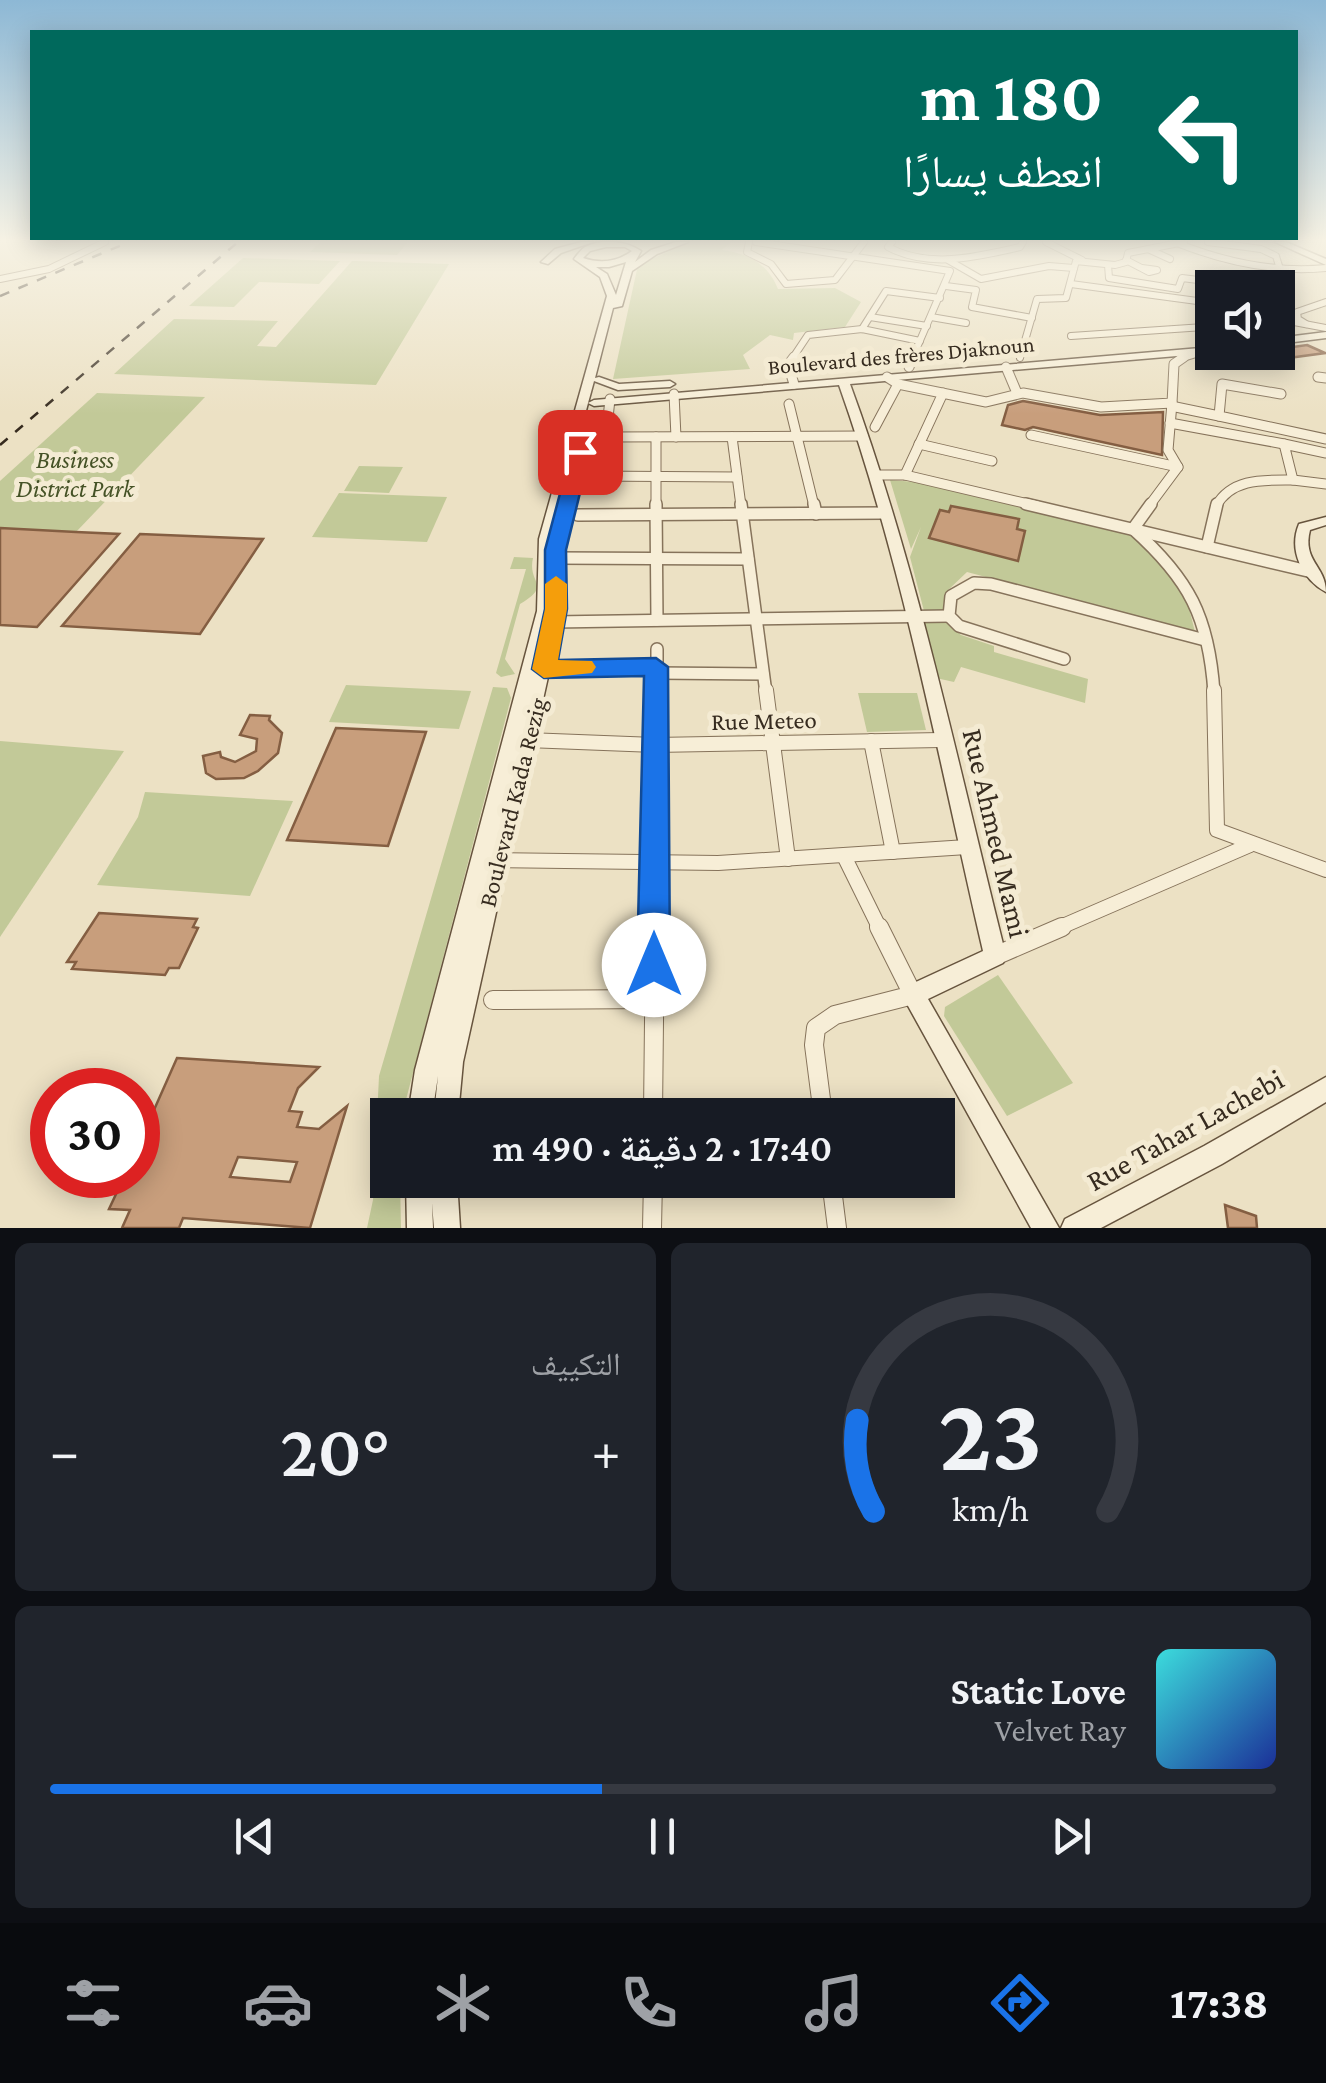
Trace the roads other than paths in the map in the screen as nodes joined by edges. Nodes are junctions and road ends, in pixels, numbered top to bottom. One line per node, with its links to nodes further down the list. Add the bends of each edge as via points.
1 (611, 299): 83 (main road, via 546,539)
2 (620, 299): 29 (main road, Boulevard Kada Rezig)
3 (881, 299): 9 (street)
4 (939, 299): 11 (street)
5 (973, 299): 8 (street, via 970,306)
6 (1037, 299): 10 (street)
7 (1326, 302): 15 (street, via 1297,312)
8 (990, 311): 10 (street); 12 (street)
9 (870, 316): 11 (street); 17 (street)
10 (1032, 318): 25 (street)
11 (929, 322): 14 (street); 21 (street)
12 (986, 322)
13 (1295, 322): 15 (street)
14 (966, 323)
15 (1306, 324): 18 (street)
16 (1195, 328): 19 (street)
17 (862, 329): 21 (street); 30 (street, via 805,337 788,365)
18 (1326, 331): 20 (main road)
19 (1071, 336)
20 (1295, 336)
21 (920, 340): 26 (street)
22 (1195, 348): 25 (main road, Boulevard des frères Djaknoun)
23 (1195, 349): 27 (main road, Boulevard des frères Djaknoun)
24 (1195, 352): 38 (street, via 1174,364)
25 (1020, 358): 26 (main road, Boulevard des frères Djaknoun)
26 (910, 367): 28 (main road, Boulevard des frères Djaknoun)
27 (1006, 367): 28 (main road, Boulevard des frères Djaknoun); 33 (street)
28 (889, 377): 30 (main road, Boulevard des frères Djaknoun); 31 (main road, Boulevard des frères Djaknoun); 32 (street); 41 (street)
29 (599, 380): 30 (main road, Boulevard des frères Djaknoun, via 618,387); 36 (main road, Boulevard Kada Rezig)
30 (791, 380): 31 (main road, Boulevard des frères Djaknoun); 34 (main road, Boulevard des frères Djaknoun)
31 (843, 380): 41 (main road, Rue Ahmed Mami)
32 (943, 393): 33 (street, via 991,402); 49 (street)
33 (1018, 393): 38 (street, via 1101,407)
34 (674, 394): 36 (main road, Boulevard des frères Djaknoun); 46 (street)
35 (1281, 394): 39 (street, via 1222,384)
36 (602, 401): 45 (street, via 606,437); 69 (main road, Boulevard Kada Rezig)
37 (789, 404): 44 (street)
38 (1172, 405): 39 (street); 40 (street)
39 (1222, 416): 42 (street); 48 (street)
40 (1170, 423): 42 (street); 53 (street, via 1169,457)
41 (869, 431): 44 (street); 54 (main road, Rue Ahmed Mami)
42 (1226, 434): 50 (street)
43 (1031, 435): 53 (street)
44 (797, 436): 47 (street); 64 (street)
45 (656, 437): 46 (street); 57 (street)
46 (676, 437): 47 (street)
47 (732, 437): 58 (street)
48 (1326, 439)
49 (920, 444): 52 (street); 55 (street)
50 (1284, 444): 51 (street); 59 (street)
51 (1326, 453)
52 (992, 461)
53 (1178, 466): 67 (street)
54 (874, 475): 55 (street); 61 (main road, Rue Ahmed Mami)
55 (905, 475): 67 (street)
56 (589, 476): 57 (street)
57 (656, 476): 58 (street); 62 (street)
58 (737, 477): 63 (street)
59 (1293, 480): 60 (street); 68 (street, via 1237,482 1209,522)
60 (1326, 484)
61 (886, 513): 64 (street); 74 (main road, Rue Ahmed Mami)
62 (656, 514): 63 (street); 65 (street); 70 (street)
63 (742, 514): 64 (street); 71 (street)
64 (816, 514)
65 (578, 515)
66 (1326, 521): 72 (main road, via 1301,532)
67 (1133, 528): 68 (street); 79 (street, via 1179,573)
68 (1208, 547): 72 (street)
69 (556, 558): 70 (street); 78 (main road, Boulevard Kada Rezig)
70 (658, 558): 71 (street); 77 (street)
71 (748, 559): 76 (street)
72 (1304, 568): 73 (main road)
73 (1326, 587)
74 (913, 615): 75 (street); 76 (street); 86 (main road, Rue Ahmed Mami)
75 (949, 616): 79 (street, via 951,596 961,588 991,584); 81 (street, via 973,632)
76 (756, 618): 77 (street); 84 (street)
77 (658, 620): 78 (street)
78 (554, 622): 83 (main road, Boulevard Kada Rezig)
79 (1205, 640): 90 (street, via 1217,830)
80 (657, 649): 82 (street)
81 (1064, 659)
82 (656, 670): 83 (street); 84 (street); 89 (street)
83 (536, 671): 85 (main road, Boulevard Kada Rezig); 103 (main road, Boulevard Kada Rezig)
84 (762, 674): 88 (street)
85 (527, 740): 89 (street, Rue Meteo); 95 (main road, Boulevard Kada Rezig)
86 (941, 740): 87 (street, Rue Meteo); 91 (main road, Rue Ahmed Mami)
87 (871, 741): 88 (street, Rue Meteo); 92 (street)
88 (774, 742): 89 (street, Rue Meteo); 94 (street)
89 (655, 744): 96 (street)
90 (1250, 845): 97 (street); 98 (street)
91 (967, 847): 92 (street); 98 (main road, Rue Ahmed Mami)
92 (893, 852): 93 (street)
93 (844, 856): 94 (street); 99 (street)
94 (788, 859): 96 (street)
95 (498, 860): 96 (street); 104 (main road, Boulevard Kada Rezig)
96 (654, 862): 100 (street)
97 (1326, 870)
98 (995, 956): 99 (main road, Rue Ahmed Mami)
99 (913, 995): 106 (street, via 835,1015 816,1028); 115 (main road)
100 (654, 999): 101 (street); 105 (street)
101 (493, 1000)
102 (1326, 1089): 116 (main road, Rue Tahar Lachebi)
103 (422, 1098)
104 (448, 1098)
105 (653, 1098)
106 (821, 1098)
107 (419, 1198): 111 (main road)
108 (445, 1198): 112 (main road)
109 (653, 1198): 113 (street)
110 (833, 1198): 114 (street)
111 (420, 1228)
112 (447, 1228)
113 (652, 1228)
114 (837, 1228)
115 (1046, 1228)
116 (1074, 1228)

